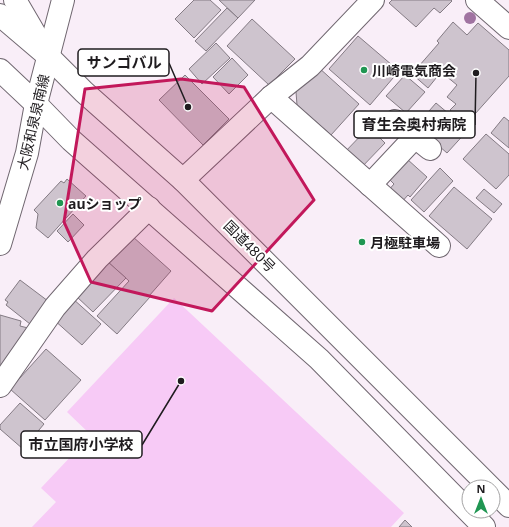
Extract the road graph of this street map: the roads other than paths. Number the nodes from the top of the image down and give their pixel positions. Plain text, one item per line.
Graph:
1 (15, 0) edge
2 (63, 0) edge
3 (373, 0) edge
4 (477, 0) edge
5 (0, 15) edge
6 (509, 28) edge
7 (48, 56) junction
8 (0, 70) edge
9 (271, 96) junction
10 (36, 104) junction
11 (395, 121) dead end
12 (183, 180) junction
13 (370, 185) junction
14 (149, 208) junction
15 (0, 244) edge
16 (439, 246) dead end
17 (0, 386) edge
18 (482, 479) edge
19 (501, 498) edge
20 (509, 506) edge
21 (484, 527) edge

1 - 7 main road
2 - 7 main road, 大阪和泉泉南線
3 - 9 main road
4 - 6 main road
5 - 7 main road, 国道480号
7 - 10 main road, 大阪和泉泉南線
7 - 12 main road, 国道480号
8 - 10 main road
9 - 12 main road
9 - 13 main road
10 - 14 main road
10 - 15 main road, 大阪和泉泉南線
11 - 13 main road
12 - 18 main road, 国道480号
13 - 16 main road
14 - 17 main road
14 - 21 main road
19 - 20 main road

